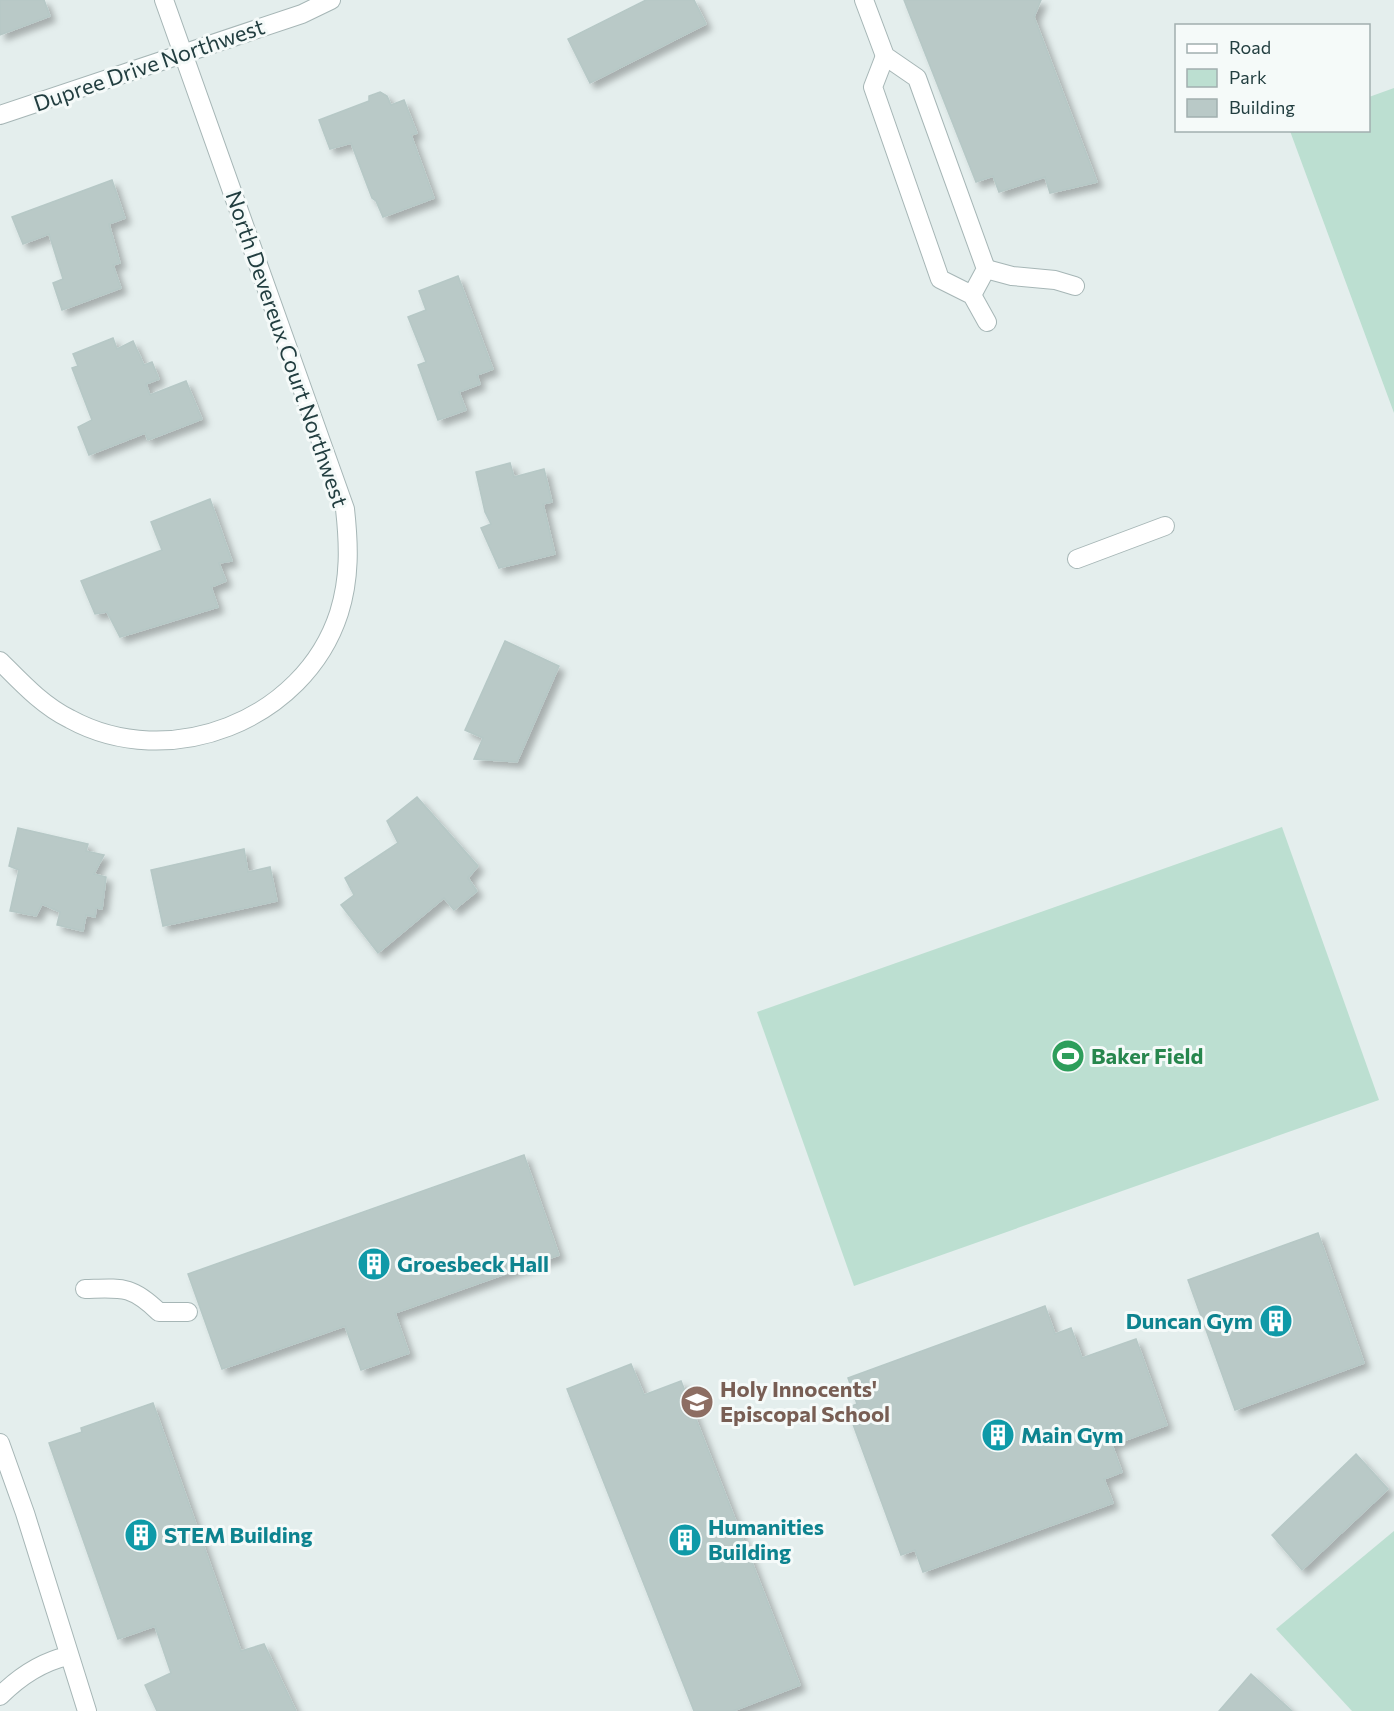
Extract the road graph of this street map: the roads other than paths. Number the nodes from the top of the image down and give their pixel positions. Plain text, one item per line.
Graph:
1 (164, 0) edge
2 (287, 0) edge
3 (331, 0) edge
4 (864, 0) edge
5 (302, 7) edge
6 (183, 55) junction
7 (885, 56) junction
8 (0, 115) edge
9 (986, 269) junction
10 (1075, 286) dead end
11 (972, 295) junction
12 (987, 322) dead end
13 (1165, 526) dead end
14 (1077, 559) dead end
15 (0, 661) edge
16 (85, 1289) dead end
17 (188, 1312) dead end
18 (0, 1443) edge
19 (68, 1656) junction
20 (0, 1696) edge
21 (87, 1711) edge

1 - 6 street, North Devereux Court Northwest
2 - 5 street
3 - 5 street, Dupree Drive Northwest
4 - 7 street
5 - 6 street, Dupree Drive Northwest
6 - 8 street, Dupree Drive Northwest
6 - 15 street, North Devereux Court Northwest
7 - 9 street
7 - 11 street
9 - 10 street
9 - 11 street
11 - 12 street
13 - 14 street
16 - 17 street
18 - 19 street
19 - 20 street
19 - 21 street

